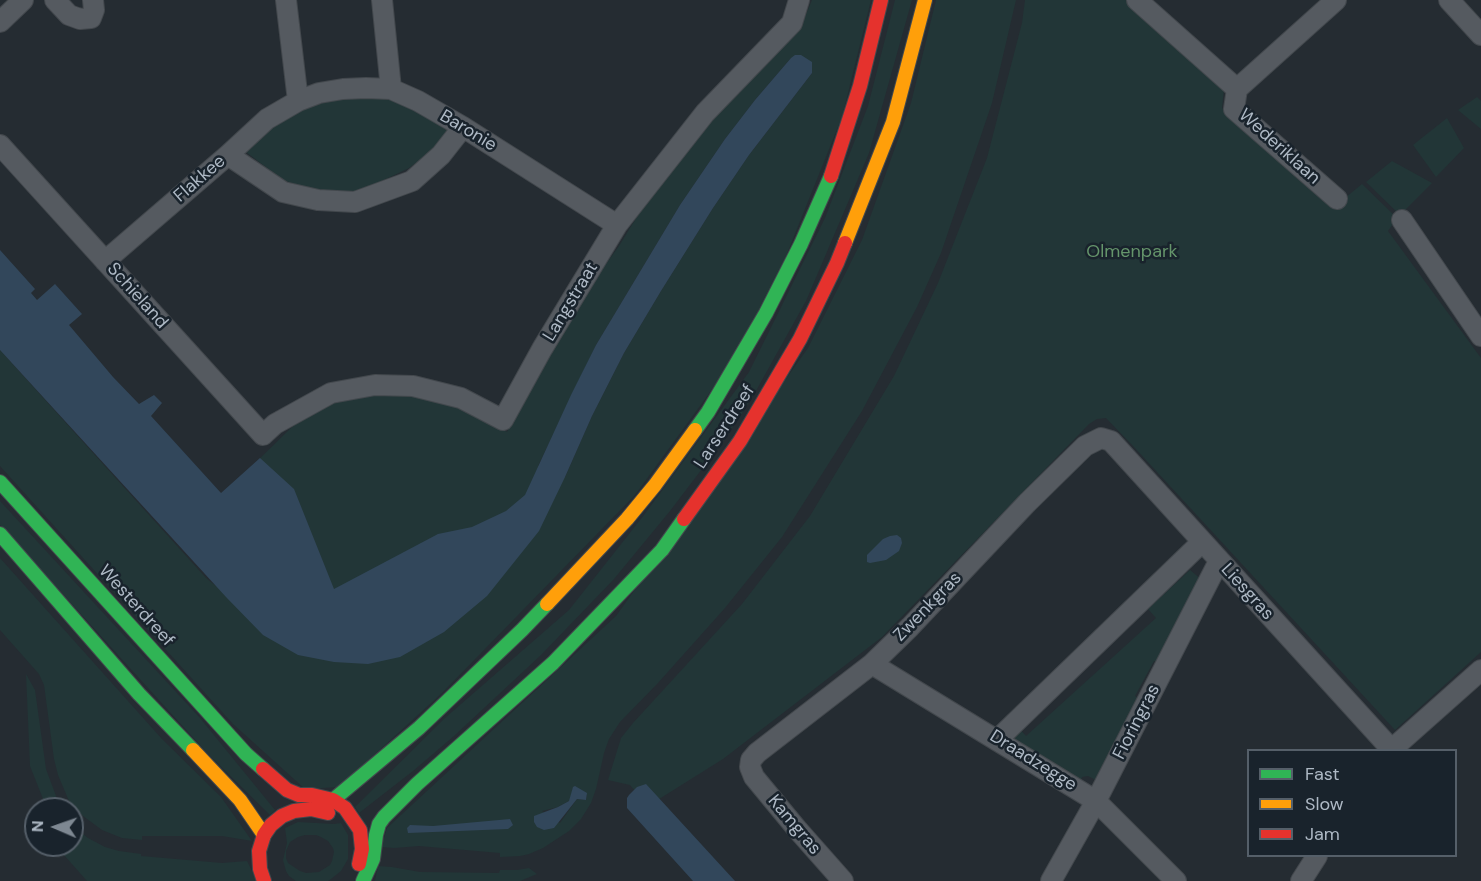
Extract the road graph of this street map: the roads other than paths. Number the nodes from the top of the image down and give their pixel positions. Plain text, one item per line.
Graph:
1 (23, 0) edge
2 (55, 0) edge
3 (93, 0) edge
4 (286, 0) edge
5 (382, 0) edge
6 (799, 0) edge
7 (881, 0) edge
8 (925, 0) edge
9 (1137, 0) edge
10 (1336, 0) edge
11 (1449, 0) edge
12 (0, 22) edge
13 (1481, 35) edge
14 (392, 89) junction
15 (1238, 89) junction
16 (298, 101) junction
17 (463, 127) junction
18 (0, 145) edge
19 (228, 155) junction
20 (1337, 199) dead end
21 (1402, 220) dead end
22 (617, 225) junction
23 (105, 261) junction
24 (1481, 336) edge
25 (275, 424) joint
26 (1101, 438) joint
27 (0, 482) edge
28 (0, 534) edge
29 (1202, 542) junction
30 (1219, 561) junction
31 (872, 664) junction
32 (1481, 670) edge
33 (419, 728) junction
34 (997, 740) junction
35 (1391, 749) edge
36 (1393, 749) edge
37 (246, 754) junction
38 (750, 767) joint
39 (417, 784) junction
40 (333, 800) junction
41 (1096, 801) junction
42 (345, 808) junction
43 (294, 811) junction
44 (360, 831) junction
45 (271, 838) junction
46 (1316, 857) edge
47 (270, 880) edge
48 (357, 881) edge
49 (363, 881) edge
50 (843, 881) edge
51 (1051, 881) edge
52 (1176, 881) edge
53 (1301, 881) edge

1 - 12 street
2 - 3 street
4 - 16 street
5 - 14 street
6 - 22 street, Langstraat
7 - 33 main road, Larserdreef
8 - 39 main road, Larserdreef
9 - 15 street, Wederiklaan
10 - 15 street, Wederiklaan
11 - 13 street
14 - 16 street, Flakkee
14 - 17 street, Baronie
15 - 20 street, Wederiklaan
16 - 19 street, Flakkee
17 - 19 street
17 - 22 street, Baronie
18 - 23 street, Schieland
19 - 23 street, Flakkee
21 - 24 street
22 - 25 street, Langstraat
23 - 25 street, Schieland
26 - 29 street, Liesgras
26 - 31 street, Zwenkgras
27 - 37 main road, Westerdreef
28 - 45 main road
29 - 30 street, Liesgras
29 - 34 street
30 - 35 street, Liesgras
30 - 41 street, Fioringras
31 - 34 street, Draadzegge
31 - 38 street, Zwenkgras
32 - 36 street
33 - 40 main road, Larserdreef
33 - 42 main road, Larserdreef
34 - 41 street, Draadzegge
37 - 40 main road, Westerdreef
37 - 43 main road, Westerdreef
38 - 50 street, Kamgras
39 - 44 main road, Larserdreef
39 - 49 main road, Larserdreef
40 - 42 main road
41 - 51 street, Fioringras
41 - 52 street, Draadzegge
42 - 43 main road
42 - 44 main road
43 - 45 main road
44 - 48 main road
45 - 47 main road
46 - 53 street

